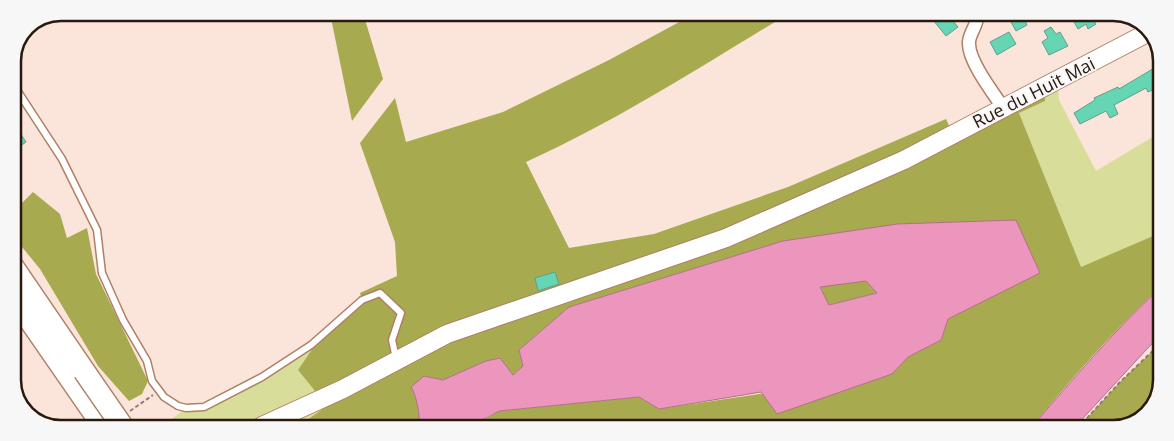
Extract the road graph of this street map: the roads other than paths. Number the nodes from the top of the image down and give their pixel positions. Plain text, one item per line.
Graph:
1 (977, 21) edge
2 (1143, 35) edge
3 (21, 96) edge
4 (1004, 109) junction
5 (21, 280) edge
6 (21, 306) edge
7 (397, 362) junction
8 (78, 376) junction
9 (100, 420) edge
10 (124, 420) edge
11 (275, 420) edge

1 - 4 street
2 - 4 street, Rue du Huit Mai
3 - 7 lane
4 - 7 street, Rue du Huit Mai
5 - 8 highway
6 - 8 highway
7 - 11 street, Rue du Huit Mai
8 - 9 highway
8 - 10 highway, bridge

